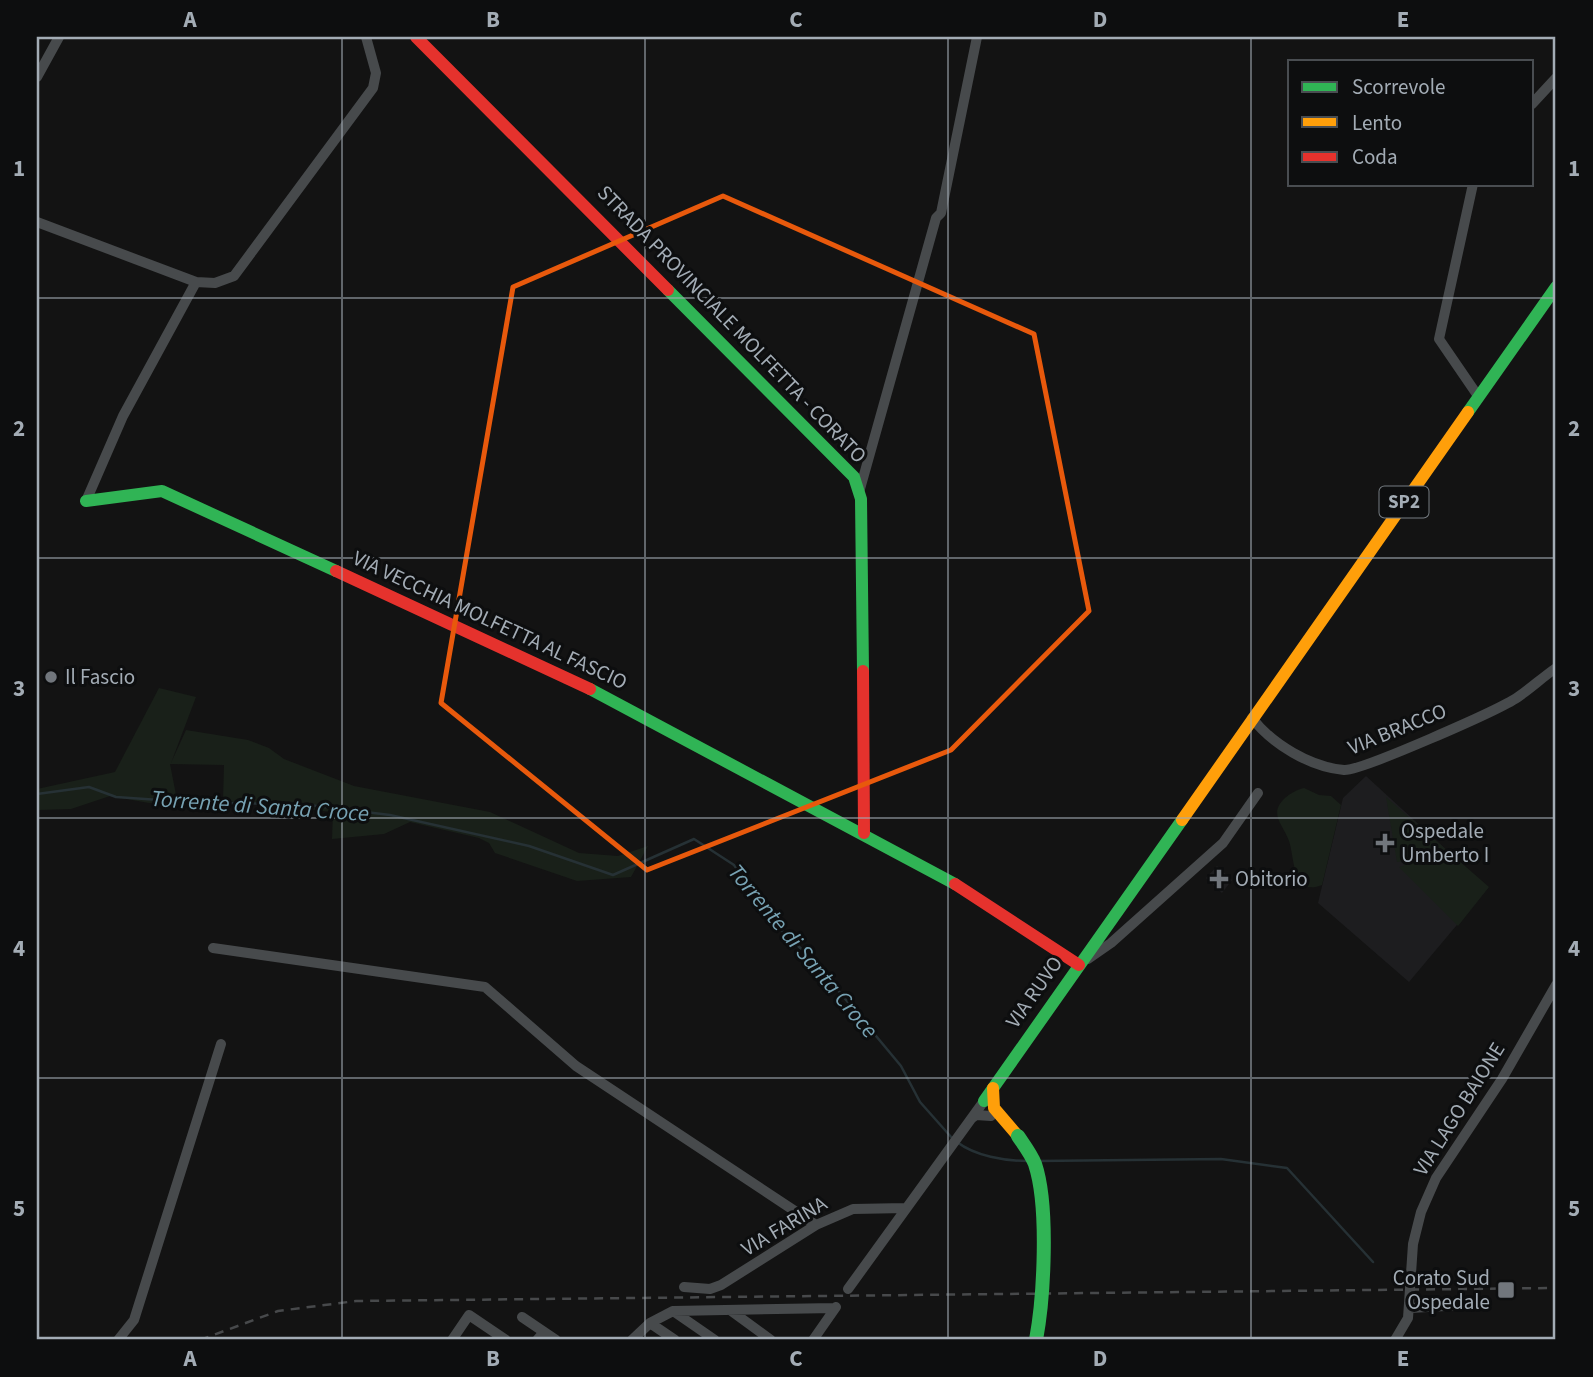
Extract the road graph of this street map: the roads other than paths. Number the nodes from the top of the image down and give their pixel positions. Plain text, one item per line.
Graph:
1 (59, 37) edge
2 (366, 37) edge
3 (416, 37) edge
4 (977, 37) edge
5 (37, 77) edge
6 (1556, 78) edge
7 (1534, 102) edge
8 (1473, 186) edge
9 (37, 222) edge
10 (196, 282) junction
11 (1556, 287) edge
12 (1478, 396) junction
13 (860, 489) junction
14 (86, 501) joint
15 (1556, 668) edge
16 (1252, 718) junction
17 (1258, 793) dead end
18 (864, 833) junction
19 (213, 948) dead end
20 (1079, 965) junction
21 (1556, 985) edge
22 (221, 1044) dead end
23 (990, 1108) junction
24 (906, 1208) junction
25 (816, 1225) junction
26 (684, 1287) dead end
27 (848, 1289) dead end
28 (1481, 1304) dead end
29 (1410, 1308) junction
30 (730, 1310) junction
31 (673, 1311) junction
32 (522, 1317) dead end
33 (650, 1323) junction
34 (540, 1336) edge
35 (493, 1337) edge
36 (815, 1339) edge
37 (118, 1340) edge
38 (453, 1340) edge
39 (506, 1340) edge
40 (556, 1340) edge
41 (632, 1340) edge
42 (675, 1340) edge
43 (715, 1340) edge
44 (771, 1340) edge
45 (1036, 1340) edge
46 (1395, 1340) edge

1 - 5 street
2 - 10 street
3 - 13 street, STRADA PROVINCIALE MOLFETTA - CORATO
4 - 13 street
6 - 7 street
8 - 12 street
9 - 10 street
10 - 14 street
11 - 12 street, SP2
12 - 16 street, SP2
13 - 18 street, STRADA PROVINCIALE MOLFETTA - CORATO
14 - 18 street, VIA VECCHIA MOLFETTA AL FASCIO
15 - 16 street, VIA BRACCO
16 - 20 street, VIA RUVO / SP2
17 - 20 street
18 - 20 street, VIA VECCHIA MOLFETTA AL FASCIO
19 - 25 street
20 - 23 street, VIA RUVO / SP2
21 - 29 street, VIA LAGO BAIONE
22 - 37 street
23 - 24 street, VIA RUVO
23 - 45 street, bridge
24 - 25 street, VIA FARINA
24 - 27 street, VIA RUVO
25 - 26 street, VIA FARINA
28 - 29 street
29 - 46 street, VIA LAGO BAIONE
30 - 31 street
30 - 36 street
30 - 44 street
31 - 33 street
31 - 43 street
32 - 34 street
33 - 41 street
33 - 42 street
34 - 40 street
35 - 38 street
35 - 39 street

